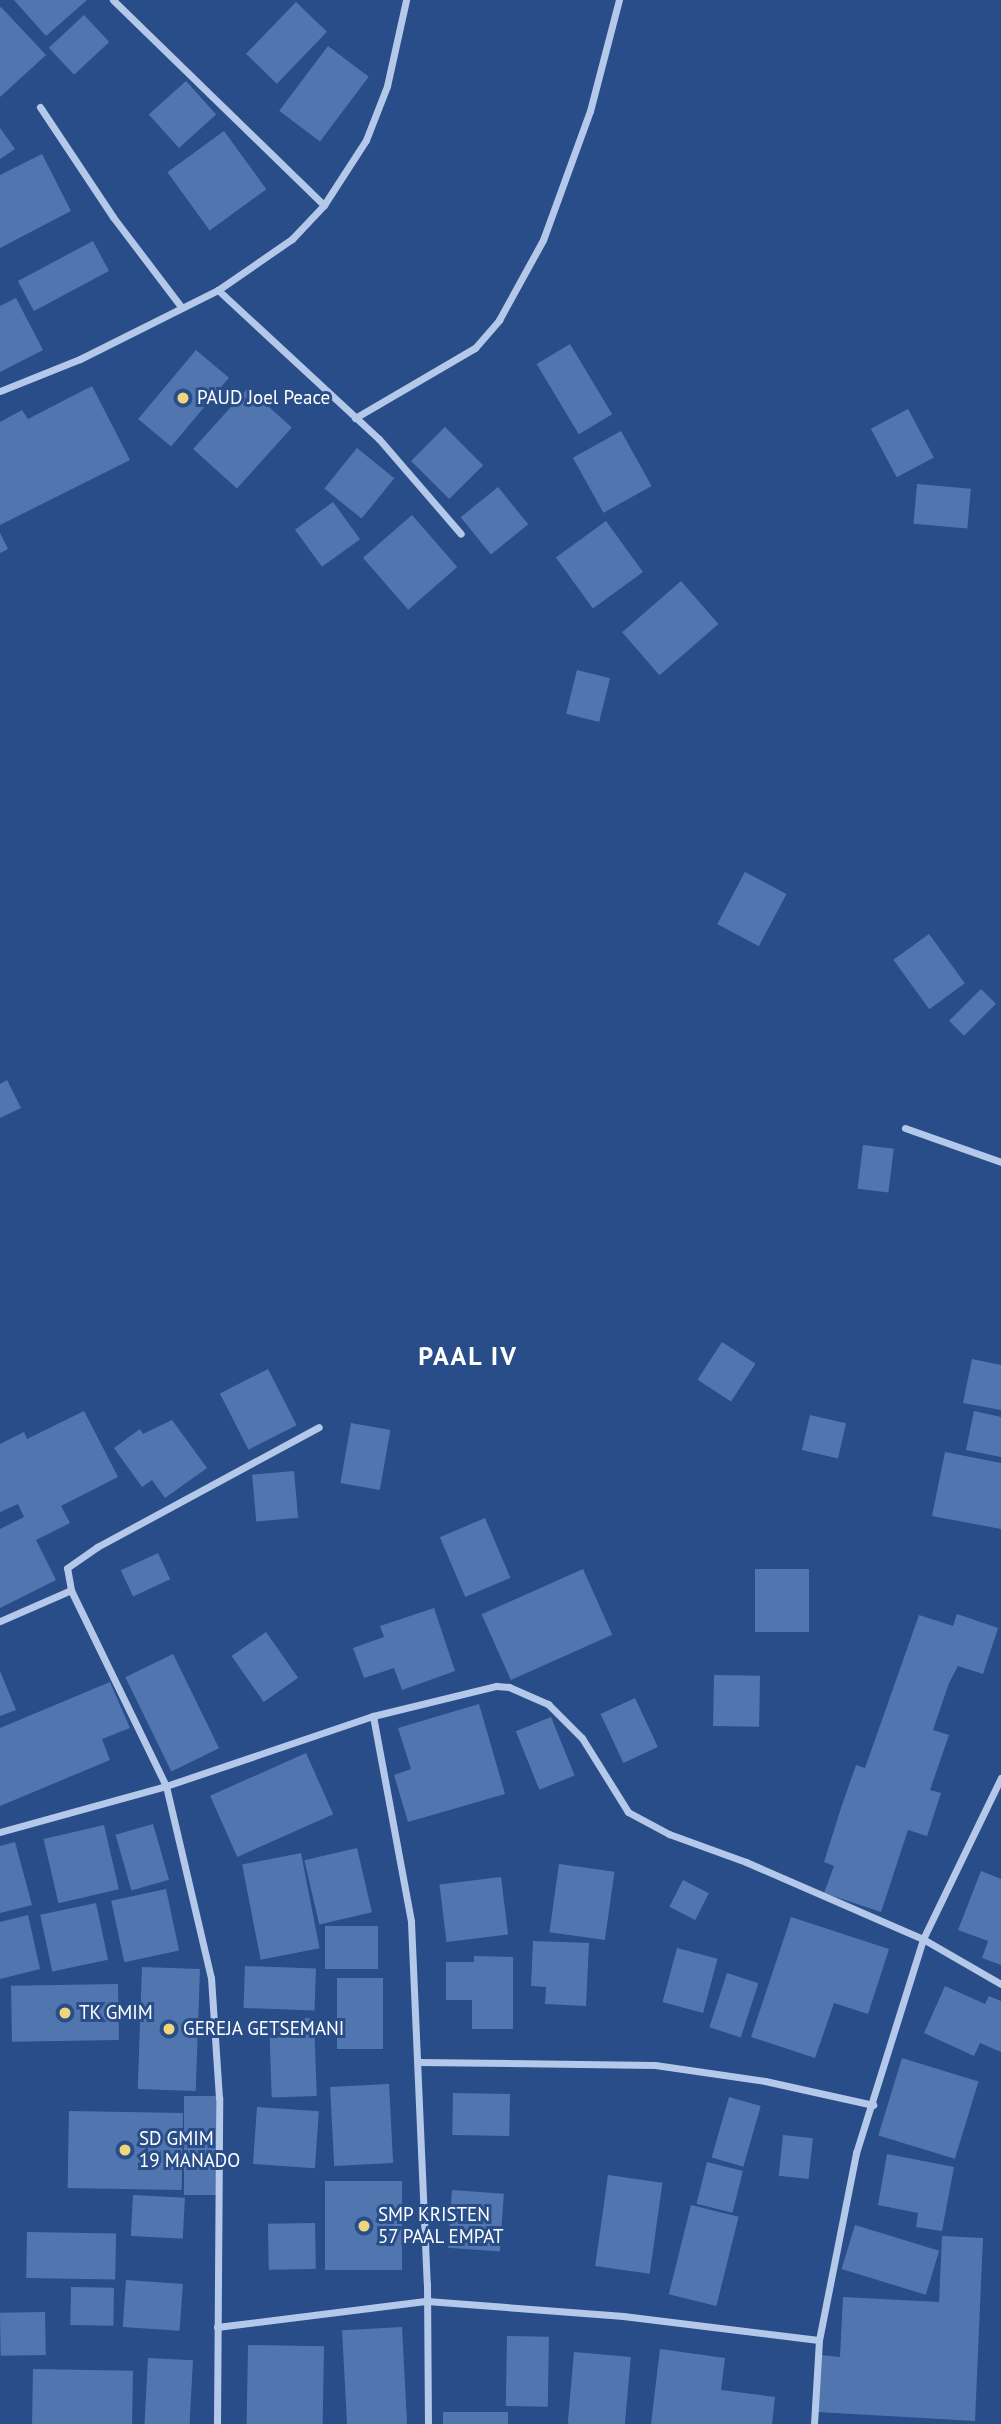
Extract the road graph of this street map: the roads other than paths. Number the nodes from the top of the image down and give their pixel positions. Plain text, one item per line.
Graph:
1 (113, 0) edge
2 (406, 0) edge
3 (619, 0) edge
4 (40, 107) dead end
5 (324, 205) junction
6 (218, 290) junction
7 (182, 308) junction
8 (0, 391) edge
9 (355, 418) junction
10 (461, 534) dead end
11 (905, 1128) dead end
12 (1001, 1162) edge
13 (319, 1427) dead end
14 (71, 1590) junction
15 (0, 1621) edge
16 (373, 1716) junction
17 (1001, 1778) edge
18 (166, 1786) junction
19 (0, 1832) edge
20 (923, 1939) junction
21 (1001, 1984) edge
22 (418, 2062) junction
23 (873, 2105) junction
24 (427, 2301) junction
25 (217, 2327) junction
26 (819, 2340) junction
27 (217, 2424) edge
28 (428, 2424) edge
29 (814, 2424) edge

1 - 5 street
2 - 5 street
3 - 9 street
4 - 7 street
5 - 6 street
6 - 7 street
6 - 9 street
7 - 8 street
9 - 10 street
11 - 12 street
13 - 14 street
14 - 15 street
14 - 18 street
16 - 18 street
16 - 20 street
16 - 22 street
17 - 20 street
18 - 19 street
18 - 25 street
20 - 21 street
20 - 23 street
22 - 23 street
22 - 24 street
23 - 26 street
24 - 25 street
24 - 26 street
24 - 28 street
25 - 27 street
26 - 29 street

